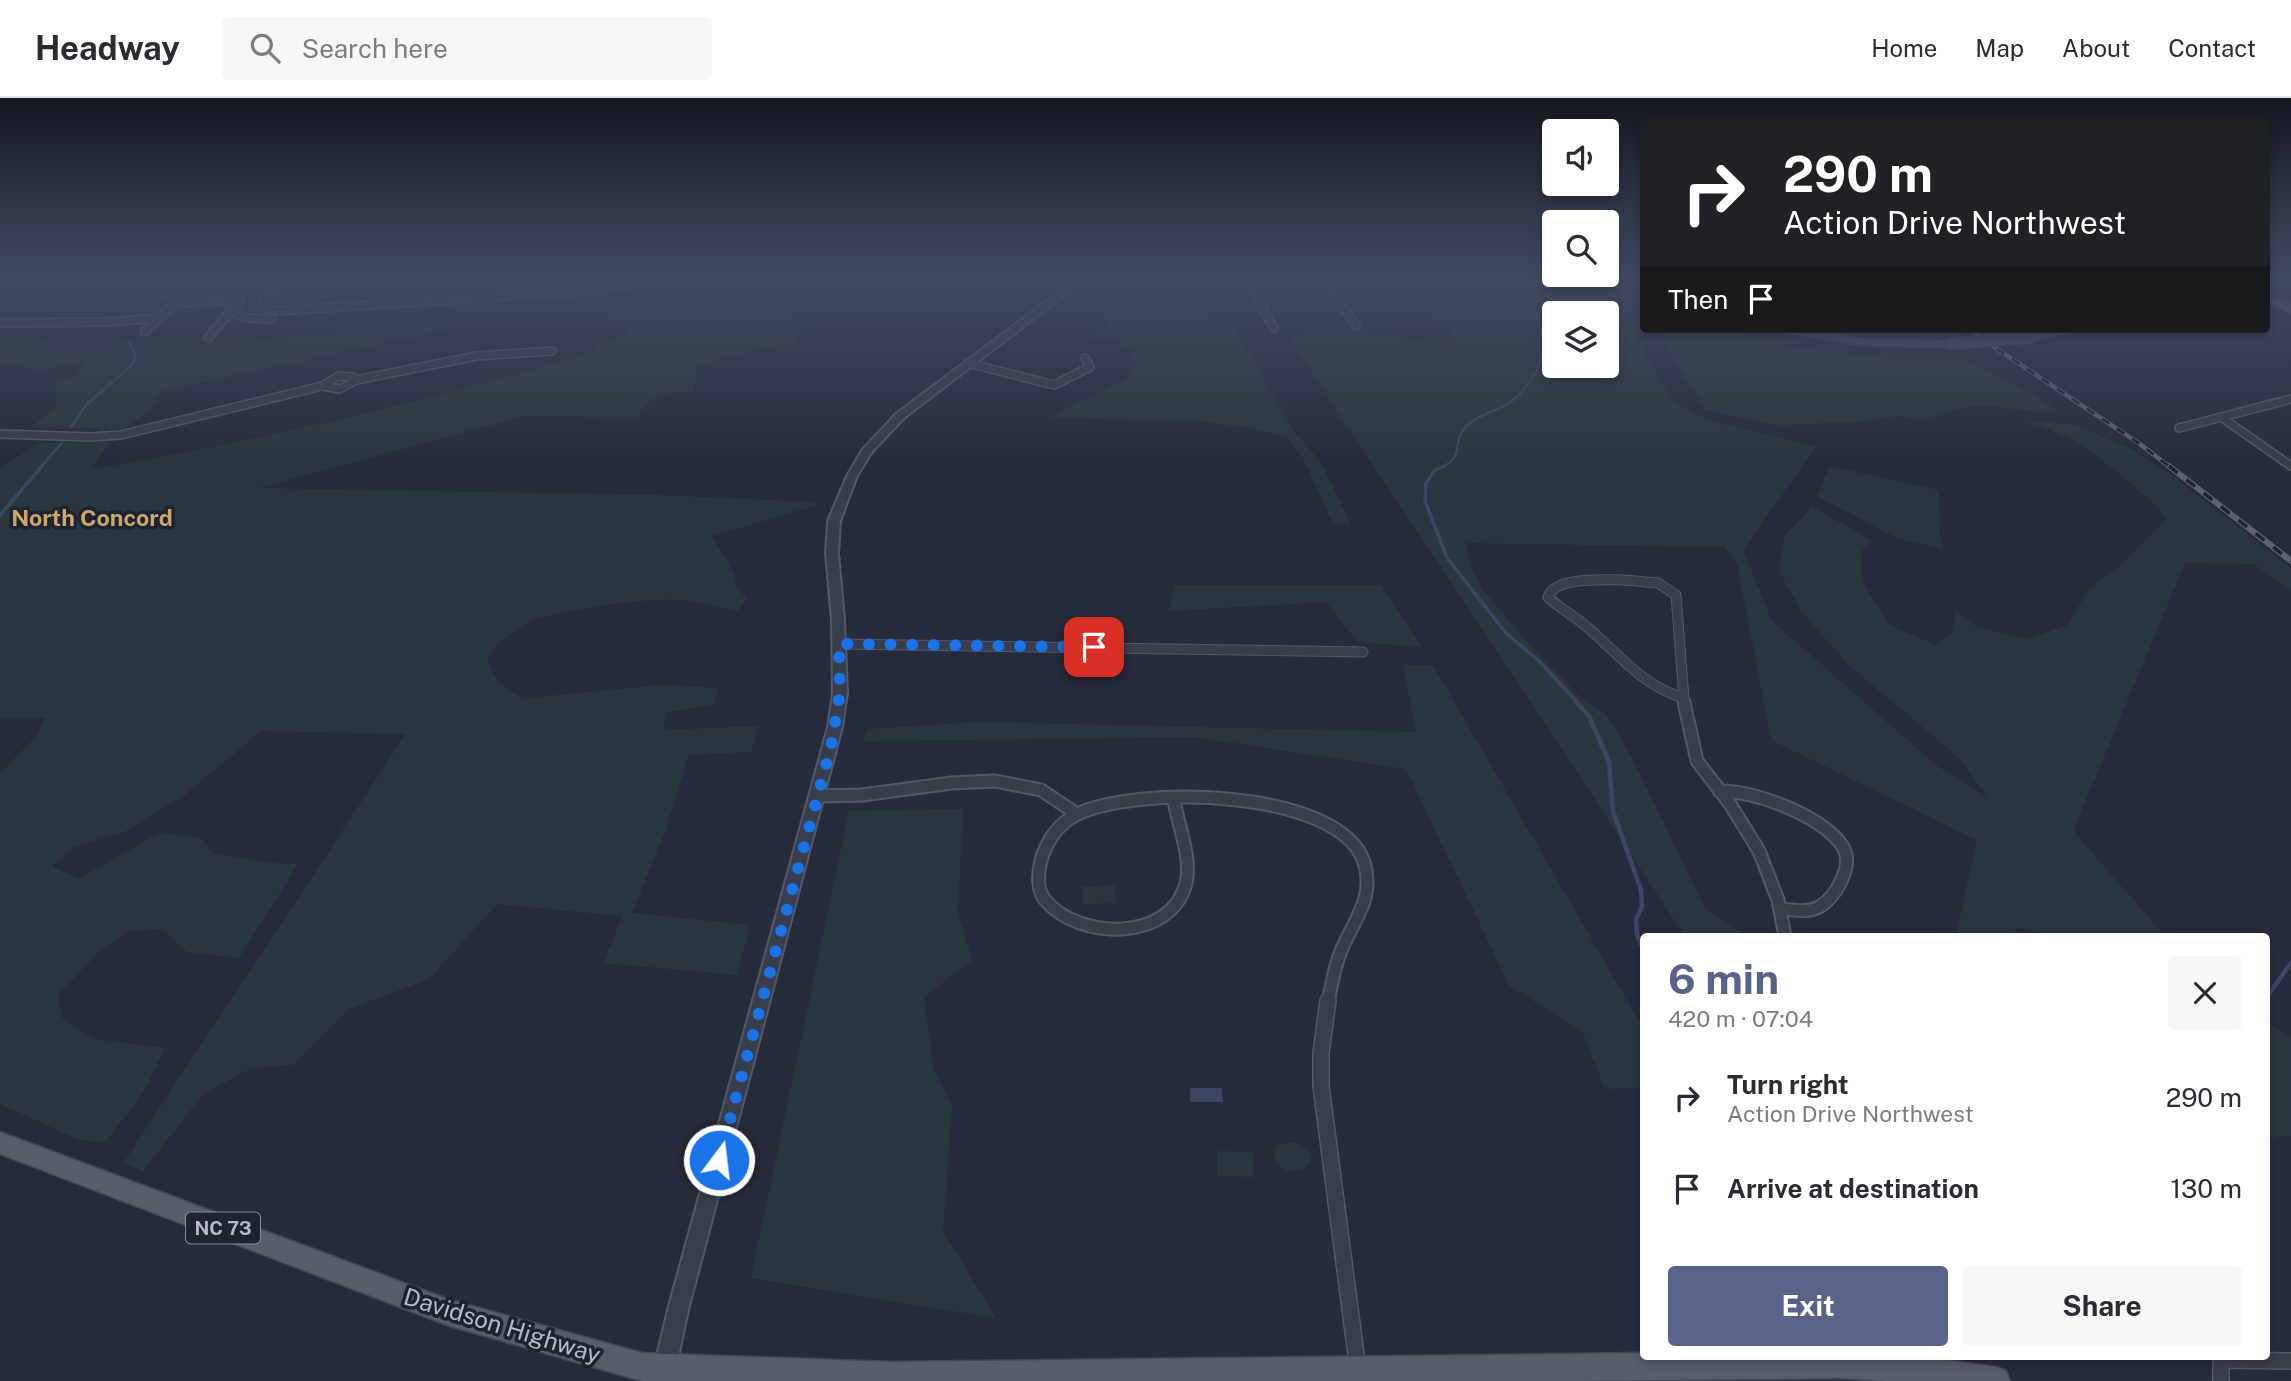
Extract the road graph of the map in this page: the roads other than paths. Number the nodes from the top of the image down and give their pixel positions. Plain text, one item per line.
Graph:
1 (998, 341) edge
2 (1855, 341) edge
3 (1986, 341) edge
4 (552, 351) dead end
5 (1085, 358) dead end
6 (968, 363) junction
7 (356, 380) junction
8 (322, 386) junction
9 (2291, 399) edge
10 (2221, 417) junction
11 (2179, 428) dead end
12 (0, 434) edge
13 (2291, 466) edge
14 (839, 644) junction
15 (1363, 652) dead end
16 (1684, 698) junction
17 (1719, 790) junction
18 (819, 796) junction
19 (1174, 800) junction
20 (1077, 814) junction
21 (1782, 909) junction
22 (1785, 933) edge
23 (0, 1143) edge
24 (2291, 1361) edge
25 (1756, 1368) edge
26 (1358, 1370) junction
27 (663, 1375) edge
28 (1996, 1381) edge
29 (2221, 1381) edge

1 - 6 street
2 - 3 main road, bridge
4 - 7 street
5 - 6 street
6 - 14 street
7 - 8 street
7 - 8 street
8 - 12 street
9 - 10 street
10 - 11 street
10 - 13 street
14 - 15 street
14 - 18 street
16 - 16 street
16 - 17 street
17 - 21 street
17 - 21 street
18 - 20 street
18 - 27 street
19 - 20 street
19 - 20 street
19 - 26 street
21 - 22 street
23 - 27 main road, Davidson Highway / NC 73
24 - 29 street
25 - 26 main road, Davidson Highway / NC 73
25 - 28 main road, Davidson Highway / NC 73
26 - 27 main road, Davidson Highway / NC 73

